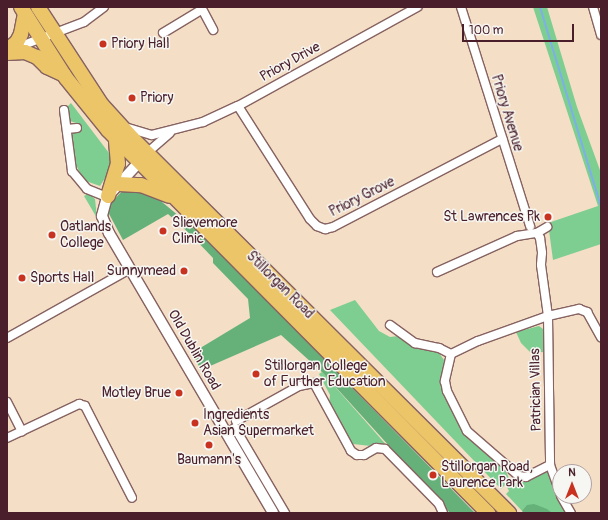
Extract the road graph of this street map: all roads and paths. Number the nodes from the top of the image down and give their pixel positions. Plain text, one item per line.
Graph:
1 (38, 7) edge
2 (104, 7) edge
3 (417, 7) edge
4 (461, 7) edge
5 (593, 7) edge
6 (201, 8) edge
7 (23, 11) edge
8 (213, 30) dead end
9 (54, 33) junction
10 (163, 33) dead end
11 (601, 35) edge
12 (40, 38) junction
13 (7, 51) edge
14 (64, 75) junction
15 (238, 106) junction
16 (64, 110) dead end
17 (77, 128) dead end
18 (67, 129) junction
19 (172, 131) junction
20 (118, 132) junction
21 (502, 139) junction
22 (148, 152) junction
23 (140, 163) junction
24 (119, 184) junction
25 (108, 197) junction
26 (173, 197) junction
27 (530, 226) dead end
28 (547, 227) dead end
29 (537, 233) junction
30 (130, 269) junction
31 (437, 272) dead end
32 (548, 316) junction
33 (390, 325) dead end
34 (7, 338) edge
35 (601, 338) edge
36 (451, 354) junction
37 (7, 402) edge
38 (236, 421) dead end
39 (22, 431) junction
40 (226, 433) junction
41 (7, 438) edge
42 (550, 465) junction
43 (552, 471) edge
44 (132, 498) dead end
45 (566, 504) edge
46 (273, 513) edge
47 (285, 513) edge
48 (443, 513) edge
49 (488, 513) edge
50 (509, 513) edge
51 (571, 513) edge

1 - 9 highway, Stillorgan Road
2 - 9 street
3 - 15 street, Priory Drive
4 - 21 street, Priory Avenue
5 - 11 street
6 - 8 street
6 - 10 street
7 - 12 highway, Stillorgan Road
7 - 13 highway
9 - 12 street
9 - 20 highway, Stillorgan Road
12 - 13 street
12 - 14 highway, Stillorgan Road
13 - 14 highway
14 - 20 highway, Stillorgan Road
15 - 19 street, Priory Drive
15 - 21 street, Priory Grove
16 - 18 street
17 - 18 street
18 - 25 street
19 - 20 street, Priory Drive
19 - 22 street, Priory Drive
20 - 22 highway, Stillorgan Road
20 - 23 highway, Stillorgan Road
20 - 25 highway
21 - 27 street, Priory Avenue
22 - 23 street, Old Dublin Road
22 - 50 highway, Stillorgan Road
23 - 24 street, Old Dublin Road
23 - 26 highway, Stillorgan Road
24 - 25 street, Old Dublin Road
24 - 26 highway
25 - 30 street, Old Dublin Road
26 - 49 highway, Stillorgan Road
28 - 29 street
29 - 31 street
29 - 32 street, Patrician Villas
30 - 34 street
30 - 40 street, Old Dublin Road
32 - 35 street
32 - 36 street
32 - 42 street, Patrician Villas
33 - 36 street
36 - 42 street
37 - 39 street
38 - 48 street
39 - 41 street
39 - 44 street
40 - 46 street, Old Dublin Road
40 - 47 street
42 - 43 street, Patrician Villas
45 - 51 street

